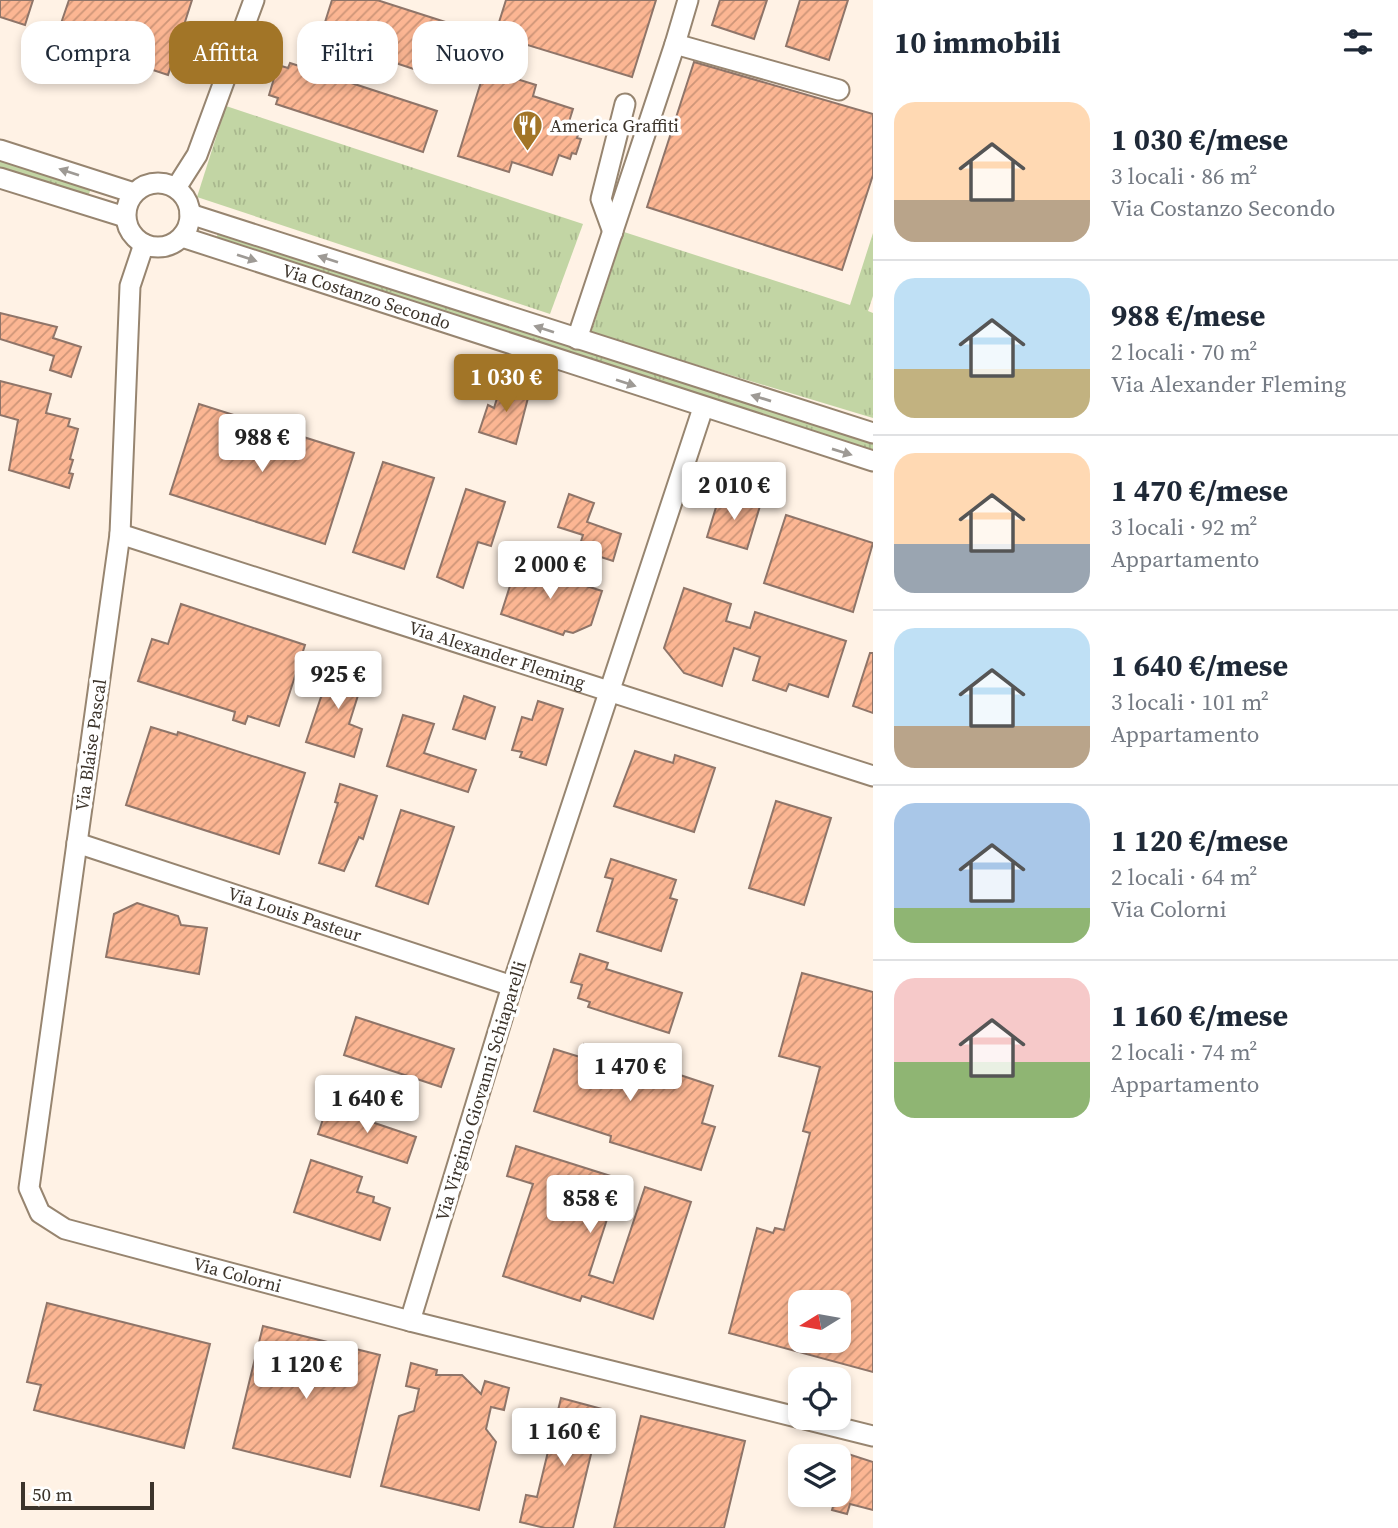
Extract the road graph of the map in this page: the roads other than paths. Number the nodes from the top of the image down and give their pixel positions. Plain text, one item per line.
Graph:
1 (254, 0) edge
2 (688, 0) edge
3 (675, 44) junction
4 (839, 90) dead end
5 (625, 104) dead end
6 (0, 150) edge
7 (0, 178) edge
8 (176, 188) junction
9 (134, 193) junction
10 (190, 214) junction
11 (125, 217) junction
12 (613, 232) junction
13 (182, 237) junction
14 (144, 244) junction
15 (577, 340) junction
16 (703, 408) junction
17 (873, 433) edge
18 (873, 461) edge
19 (120, 534) junction
20 (609, 692) junction
21 (873, 776) edge
22 (77, 843) junction
23 (512, 986) junction
24 (65, 1229) joint
25 (410, 1321) junction
26 (873, 1436) edge

1 - 8 street
2 - 3 street
3 - 4 street
3 - 12 street
5 - 12 street
9 -> 6 street
7 - 11 street
8 - 9 street
8 - 10 street
9 - 11 street
10 - 13 street
15 -> 10 street, Via Costanzo Secondo
11 - 14 street
12 - 15 street
13 - 14 street
13 -> 16 street, Via Costanzo Secondo
14 - 19 street, Via Blaise Pascal
17 -> 15 street, Via Costanzo Secondo
16 -> 18 street, Via Costanzo Secondo
16 - 20 street, Via Virginio Giovanni Schiaparelli
19 - 20 street, Via Alexander Fleming
19 - 22 street, Via Blaise Pascal
20 - 21 street, Via Alexander Fleming
20 - 23 street, Via Virginio Giovanni Schiaparelli
22 - 23 street, Via Louis Pasteur
22 - 24 street, Via Blaise Pascal
23 - 25 street, Via Virginio Giovanni Schiaparelli
24 - 25 street, Via Colorni
25 - 26 street

